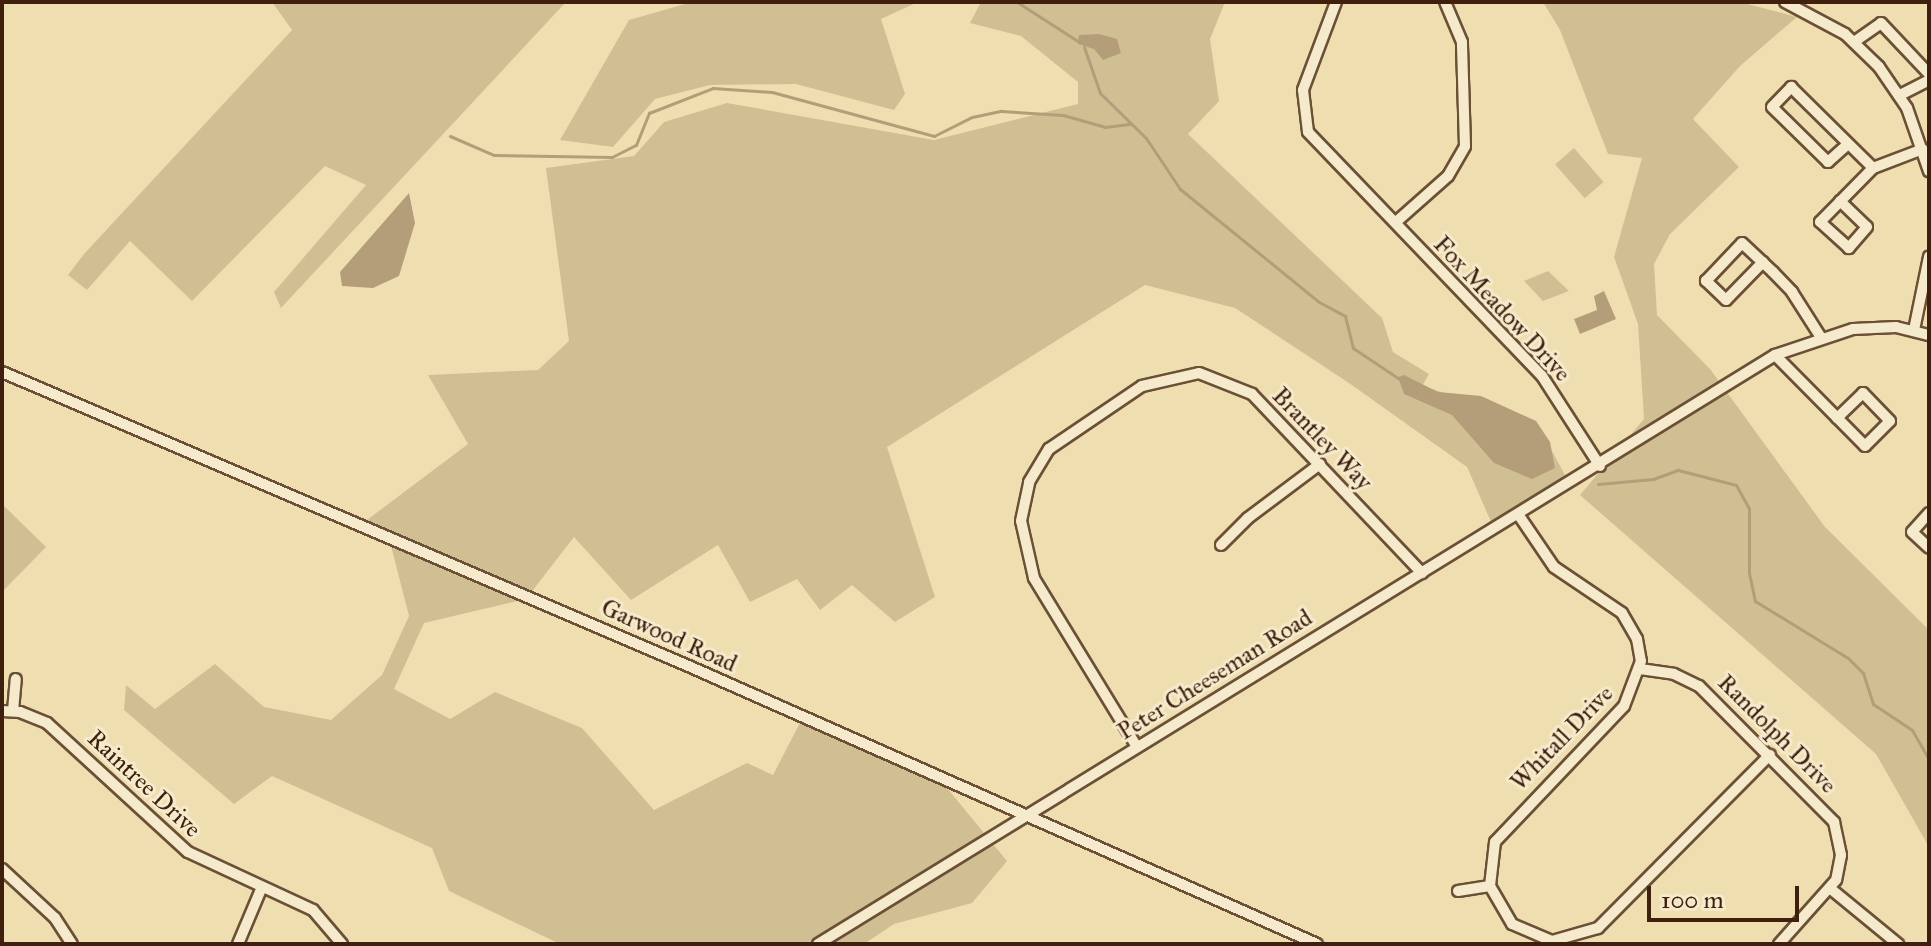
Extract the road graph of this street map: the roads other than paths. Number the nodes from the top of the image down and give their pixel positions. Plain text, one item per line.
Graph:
1 (1336, 2) edge
2 (1445, 2) edge
3 (1785, 2) edge
4 (1854, 42) junction
5 (1929, 77) edge
6 (1900, 95) junction
7 (1848, 144) junction
8 (1923, 149) junction
9 (1873, 168) junction
10 (1929, 171) edge
11 (1840, 201) junction
12 (1396, 222) junction
13 (1929, 257) edge
14 (1763, 262) junction
15 (1914, 330) junction
16 (1929, 335) edge
17 (1820, 336) junction
18 (1775, 355) junction
19 (2, 372) edge
20 (1837, 418) junction
21 (1320, 464) junction
22 (1600, 466) junction
23 (1929, 513) edge
24 (1520, 517) junction
25 (1221, 545) dead end
26 (1929, 548) edge
27 (1422, 573) junction
28 (1640, 669) junction
29 (16, 679) dead end
30 (7, 711) edge
31 (1137, 747) junction
32 (1770, 755) junction
33 (1024, 816) junction
34 (2, 869) edge
35 (1490, 886) junction
36 (262, 887) junction
37 (1831, 889) junction
38 (1458, 891) dead end
39 (72, 944) edge
40 (238, 944) edge
41 (342, 944) edge
42 (818, 944) edge
43 (1317, 944) edge
44 (1779, 944) edge
45 (1898, 944) edge

1 - 12 street, Fox Meadow Drive
2 - 12 street
3 - 4 street
4 - 5 street
4 - 6 street
5 - 6 street
6 - 8 street
7 - 7 street
7 - 9 street
8 - 9 street
8 - 10 street
9 - 11 street
11 - 11 street
12 - 22 street, Fox Meadow Drive
13 - 15 street
14 - 14 street
14 - 17 street
15 - 16 street, Peter Cheeseman Road
15 - 17 street, Peter Cheeseman Road
17 - 18 street, Peter Cheeseman Road
18 - 20 street
18 - 22 street, Peter Cheeseman Road
19 - 33 street, Garwood Road
20 - 20 street
21 - 25 street
21 - 27 street, Brantley Way
21 - 31 street, Brantley Way
22 - 24 street, Peter Cheeseman Road
23 - 26 street
24 - 27 street, Peter Cheeseman Road
24 - 28 street
27 - 31 street, Peter Cheeseman Road
28 - 32 street, Randolph Drive
28 - 35 street, Whitall Drive
29 - 30 street
30 - 36 street, Raintree Drive
31 - 33 street, Peter Cheeseman Road
32 - 35 street
32 - 37 street, Randolph Drive
33 - 42 street, Peter Cheeseman Road
33 - 43 street, Garwood Road
34 - 39 street
35 - 38 street
36 - 40 street
36 - 41 street, Raintree Drive
37 - 44 street
37 - 45 street

